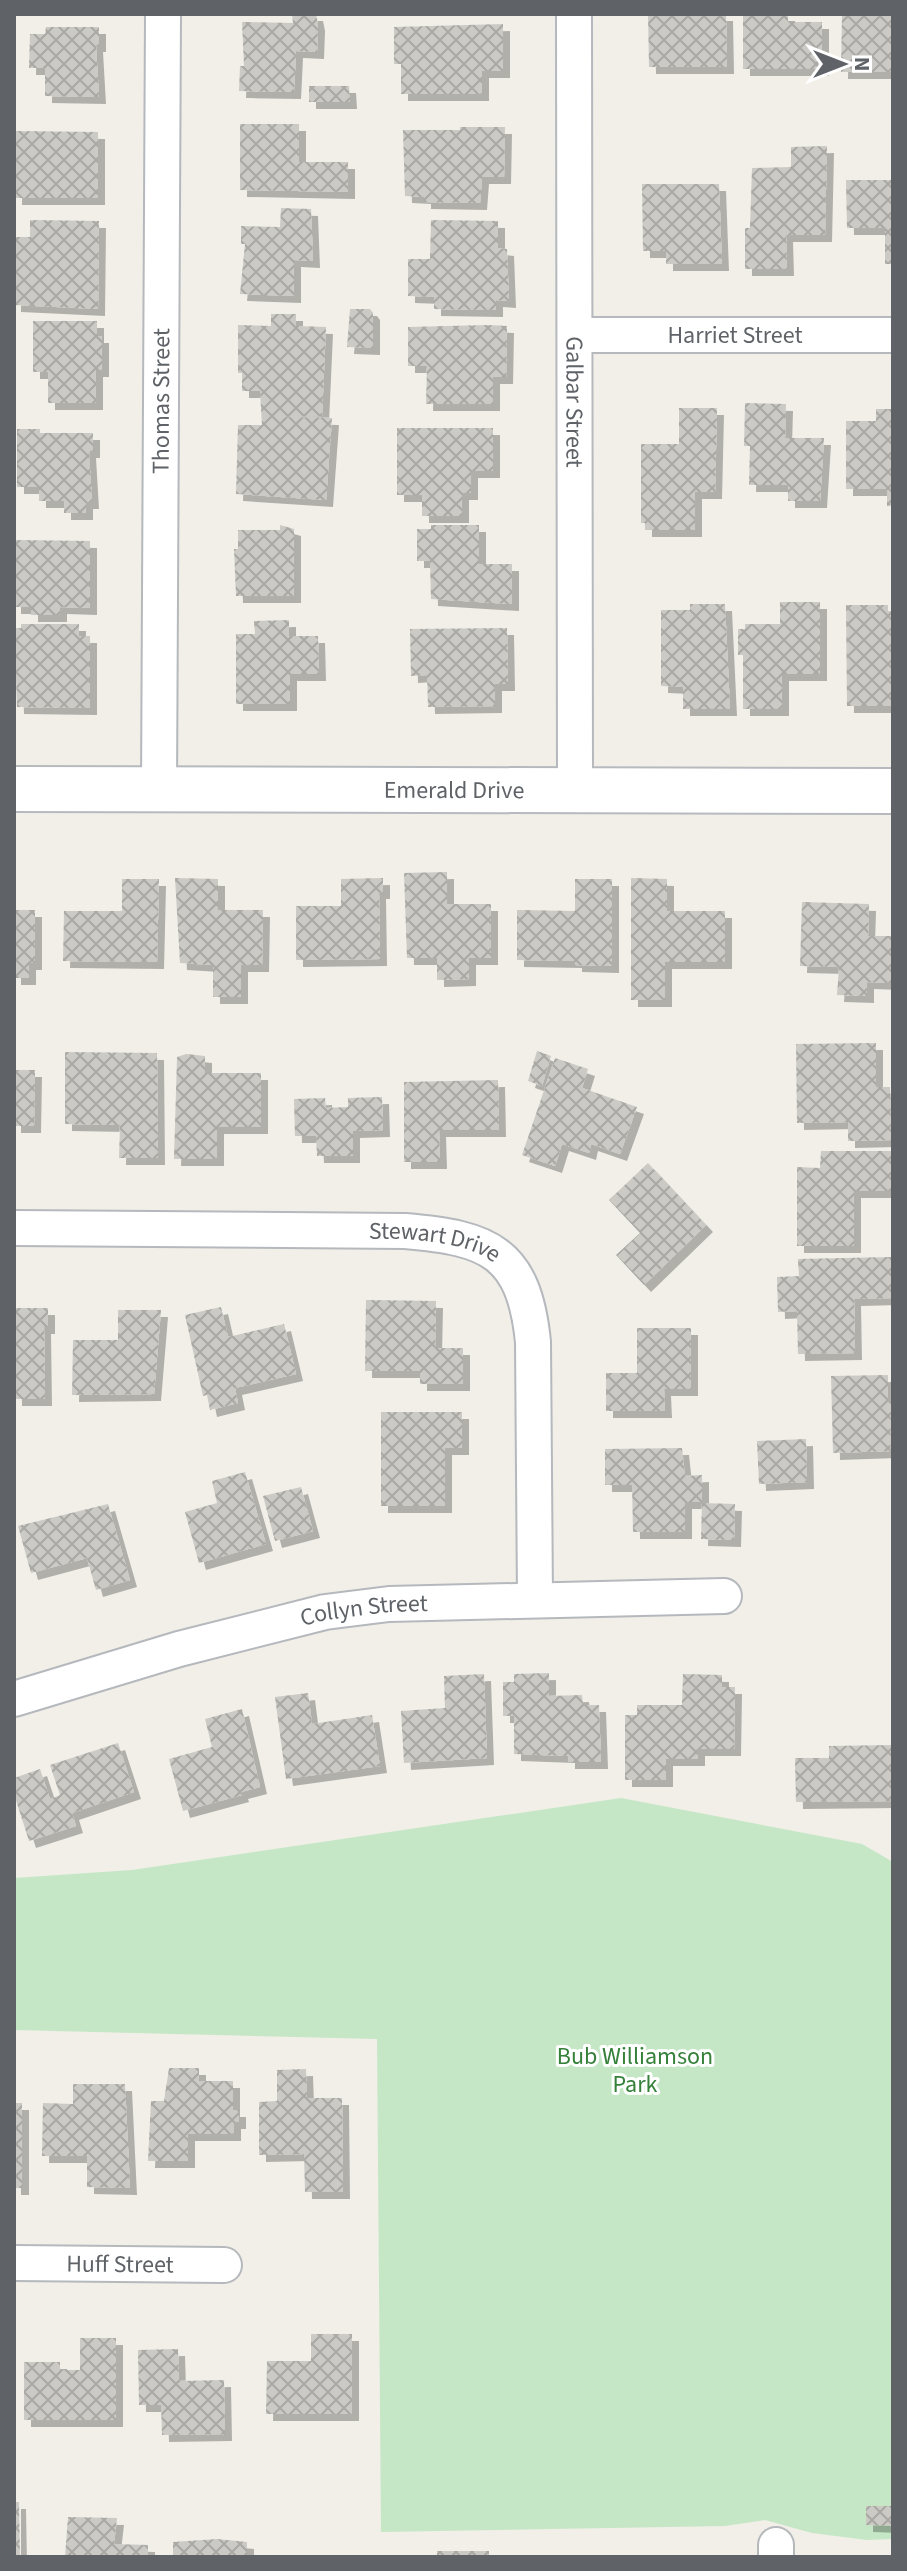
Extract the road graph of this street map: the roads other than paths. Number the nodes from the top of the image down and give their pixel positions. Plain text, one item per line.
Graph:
1 (163, 14) edge
2 (574, 14) edge
3 (577, 335) junction
4 (893, 335) edge
5 (14, 789) edge
6 (159, 789) junction
7 (575, 789) junction
8 (893, 791) edge
9 (14, 1228) edge
10 (724, 1596) dead end
11 (535, 1599) junction
12 (14, 1699) edge
13 (14, 2263) edge
14 (224, 2265) dead end

1 - 6 street, Thomas Street
2 - 3 street, Galbar Street
3 - 4 street, Harriet Street
3 - 7 street, Galbar Street
5 - 6 main road, Emerald Drive
6 - 7 main road, Emerald Drive
7 - 8 main road, Emerald Drive
9 - 11 street, Stewart Drive
10 - 11 street, Collyn Street
11 - 12 street, Collyn Street
13 - 14 street, Huff Street

